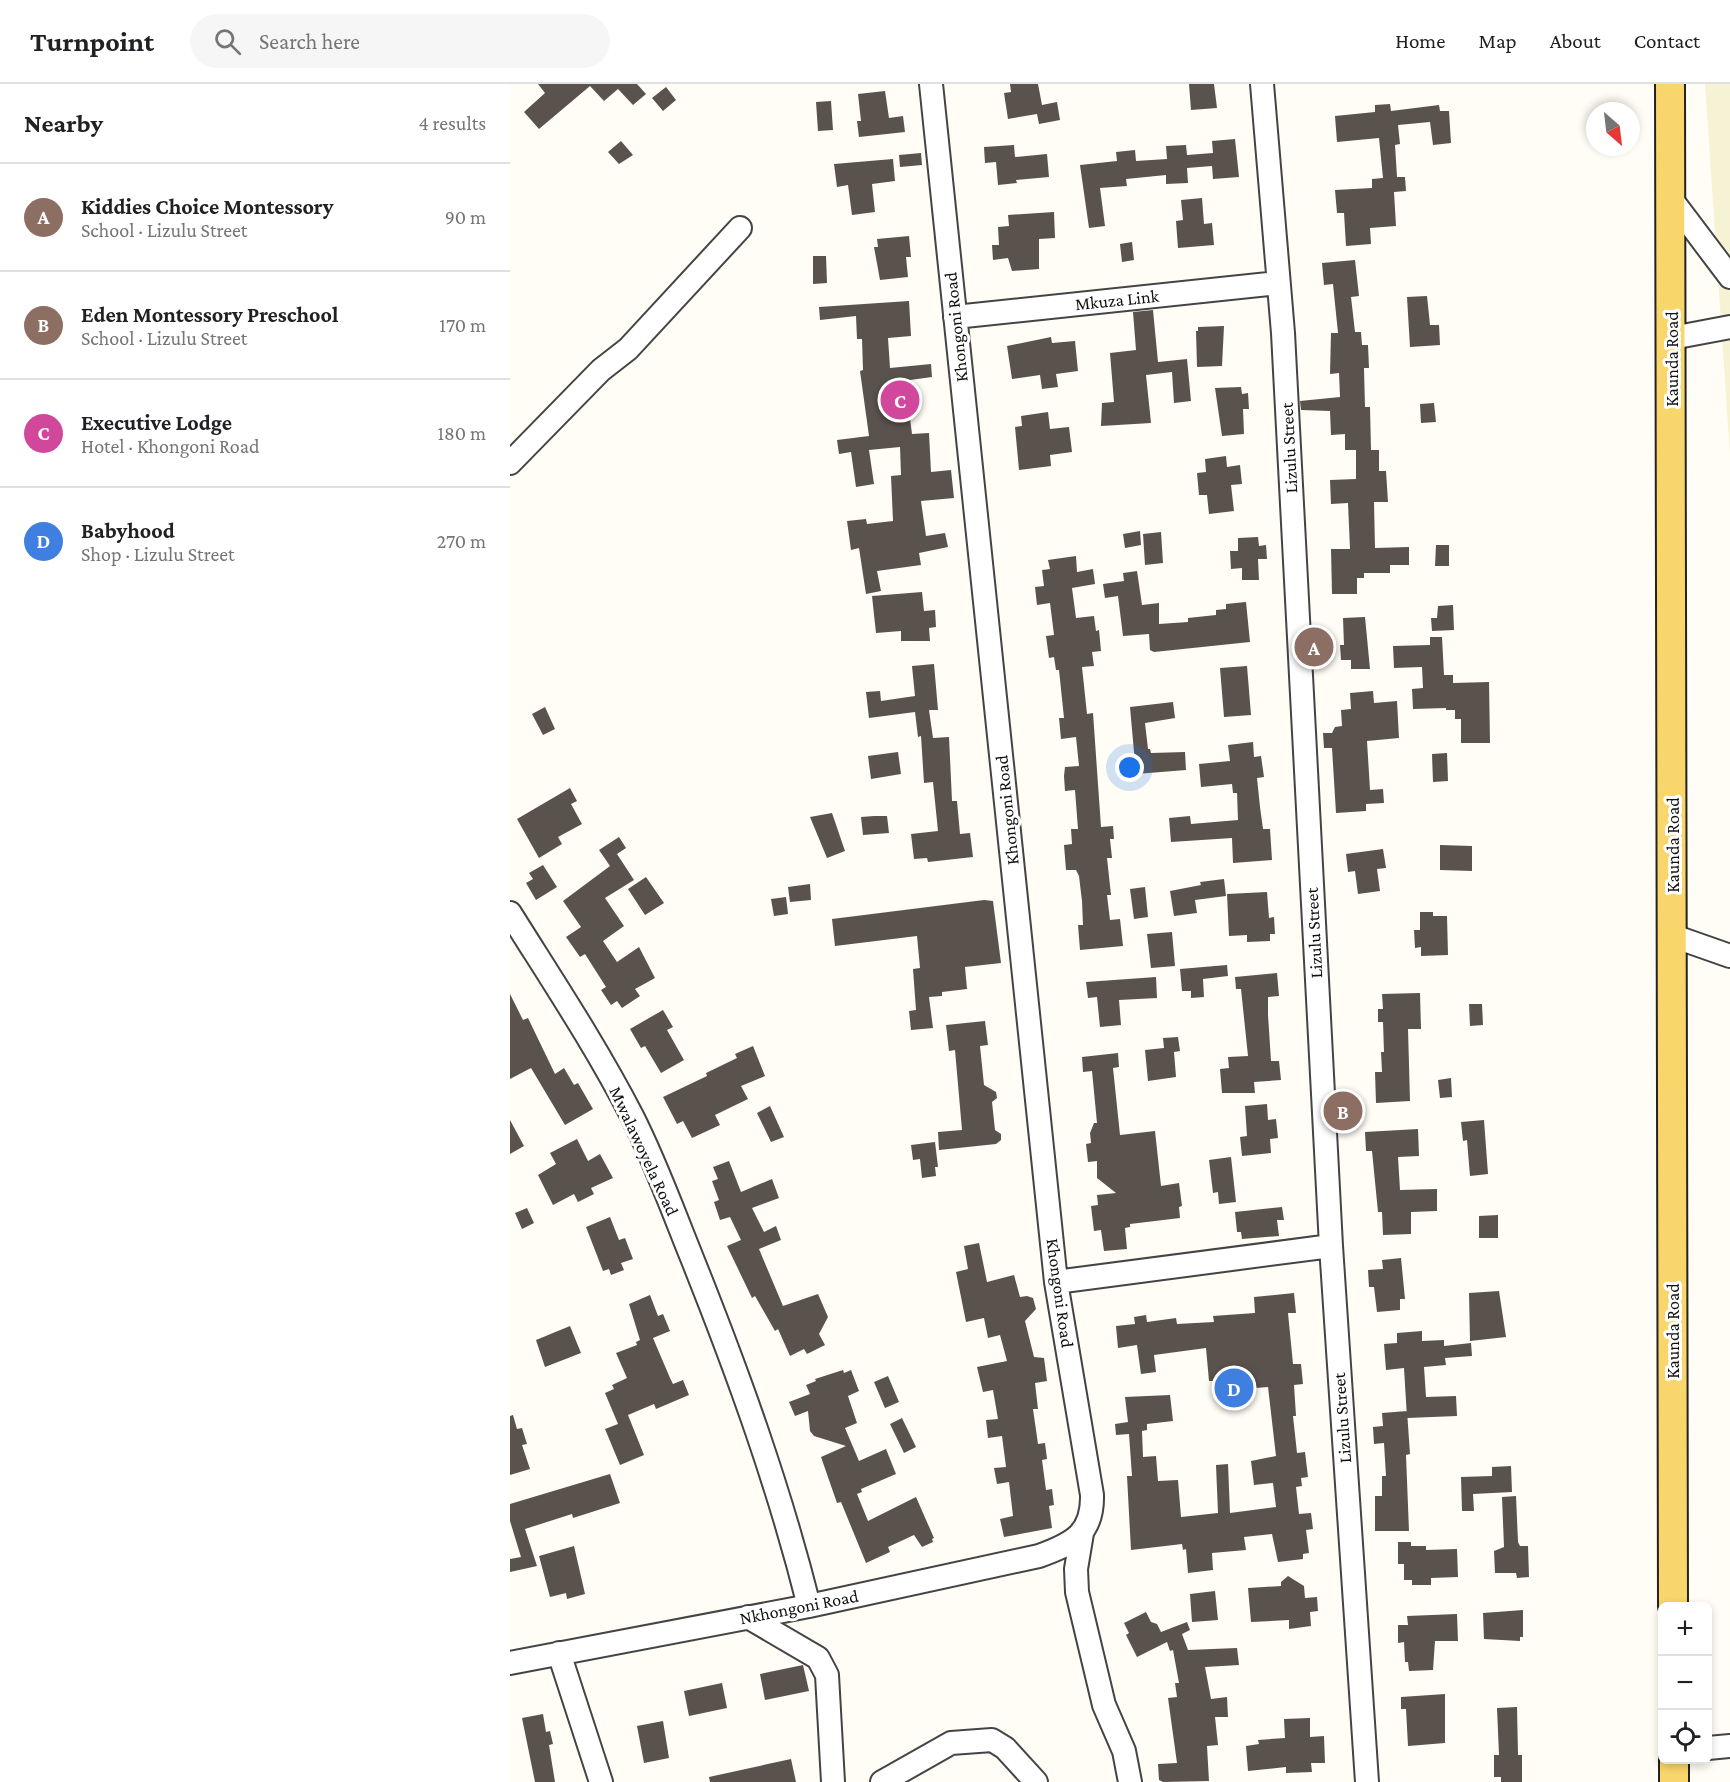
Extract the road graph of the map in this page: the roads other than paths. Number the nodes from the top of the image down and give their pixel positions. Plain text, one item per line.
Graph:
1 (932, 84) edge
2 (1262, 84) edge
3 (1670, 84) edge
4 (1672, 200) junction
5 (740, 228) dead end
6 (1730, 277) edge
7 (1278, 283) junction
8 (955, 317) junction
9 (1730, 327) edge
10 (1672, 338) junction
11 (510, 463) edge
12 (510, 913) edge
13 (1673, 936) junction
14 (1730, 956) edge
15 (1331, 1246) junction
16 (1056, 1282) junction
17 (1082, 1533) junction
18 (1673, 1602) edge
19 (809, 1606) junction
20 (748, 1617) junction
21 (559, 1653) junction
22 (510, 1663) edge
23 (1730, 1746) edge
24 (1712, 1748) edge
25 (1674, 1764) edge
26 (1131, 1781) edge
27 (601, 1782) edge
28 (833, 1782) edge
29 (882, 1782) edge
30 (1035, 1782) edge
31 (1367, 1782) edge
32 (1674, 1782) edge

1 - 8 street, Khongoni Road
2 - 7 street, Lizulu Street
3 - 4 main road, Kaunda Road
4 - 6 street
4 - 10 main road, Kaunda Road
5 - 11 street
7 - 8 street, Mkuza Link
7 - 15 street, Lizulu Street
8 - 16 street, Khongoni Road
9 - 10 street
10 - 13 main road, Kaunda Road
12 - 19 street, Mwalawoyela Road
13 - 14 street
13 - 18 main road, Kaunda Road
15 - 16 street
15 - 31 street, Lizulu Street
16 - 17 street, Khongoni Road
17 - 19 street, Nkhongoni Road
17 - 26 street, Khongoni Road
19 - 20 street, Nkhongoni Road
20 - 21 street, Nkhongoni Road
20 - 28 street
21 - 22 street, Nkhongoni Road
21 - 27 street
23 - 24 street
25 - 32 main road
29 - 30 street

